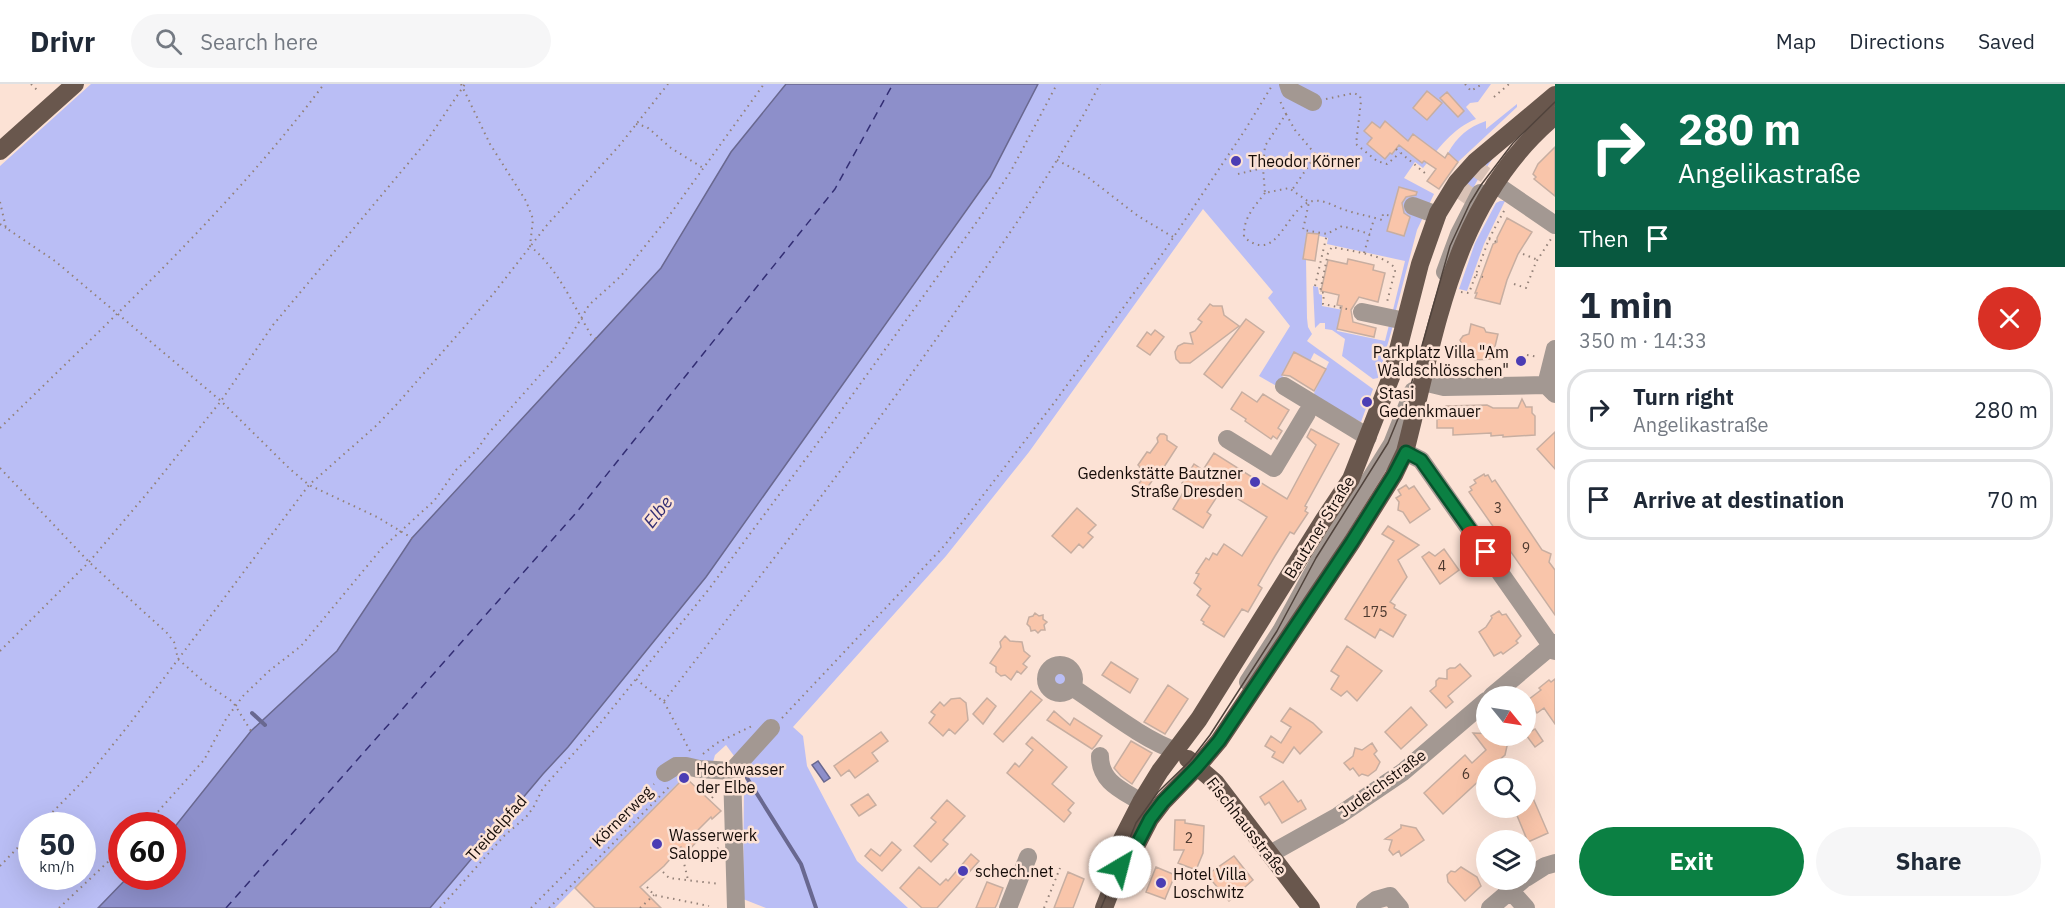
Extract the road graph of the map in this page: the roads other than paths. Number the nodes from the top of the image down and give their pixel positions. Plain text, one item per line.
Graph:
1 (75, 84) edge
2 (1288, 84) edge
3 (1555, 95) edge
4 (1313, 102) road end
5 (1555, 106) edge
6 (1555, 116) edge
7 (0, 151) edge
8 (1495, 183) junction
9 (1458, 199) tunnel mouth
10 (1555, 225) edge
11 (1362, 312) road end
12 (1405, 321) junction
13 (1555, 349) edge
14 (1284, 386) dead end
15 (1551, 390) edge
16 (1421, 391) junction
17 (1227, 439) dead end
18 (1366, 442) junction
19 (1400, 446) junction
20 (1351, 479) junction
21 (1323, 521) junction
22 (1318, 563) junction
23 (1296, 604) junction
24 (1289, 635) junction
25 (1554, 646) edge
26 (1504, 686) edge
27 (1072, 687) dead end
28 (1476, 709) edge
29 (764, 726) road end
30 (1177, 751) junction
31 (1100, 756) dead end
32 (1195, 765) junction
33 (732, 771) junction
34 (669, 778) road end
35 (1142, 801) junction
36 (1270, 854) junction
37 (1028, 856) dead end
38 (1555, 863) edge
39 (1120, 867) junction
40 (1536, 872) edge
41 (1511, 890) edge
42 (1522, 890) edge
43 (736, 908) edge
44 (1008, 908) edge
45 (1104, 908) edge
46 (1311, 908) edge
47 (1365, 908) edge
48 (1400, 908) edge
49 (1490, 908) edge
50 (1526, 908) edge

1 - 7 main road
2 - 4 street
3 - 12 main road, Bautzner Straße
5 - 19 street
6 - 8 main road, Bautzner Straße
8 - 10 street
8 - 16 main road, Bautzner Straße
9 - 20 main road
11 - 12 street
12 - 18 main road, Bautzner Straße
13 - 15 street
14 - 18 street
15 - 16 street
16 - 19 main road, Bautzner Straße
17 - 18 street
18 - 20 main road, Bautzner Straße
19 - 22 street
19 - 24 main road, Bautzner Straße
19 - 25 street
20 - 21 main road, Bautzner Straße
21 - 22 street
21 - 30 main road, Bautzner Straße
22 - 23 street
23 - 24 street
23 - 32 street
24 - 32 main road, Bautzner Straße
25 - 26 street
27 - 30 street
28 - 36 street, Judeichstraße
29 - 33 street
30 - 32 main road, Fischhausstraße
30 - 35 main road, Bautzner Straße
31 - 35 street
32 - 36 main road, Fischhausstraße
32 - 39 main road, Bautzner Straße
33 - 34 street, Körnerweg
33 - 43 street
35 - 39 main road, Bautzner Straße
36 - 46 main road, Fischhausstraße
37 - 44 street
38 - 40 street
39 - 45 main road, Bautzner Straße
41 - 49 street
42 - 50 street
47 - 48 street

